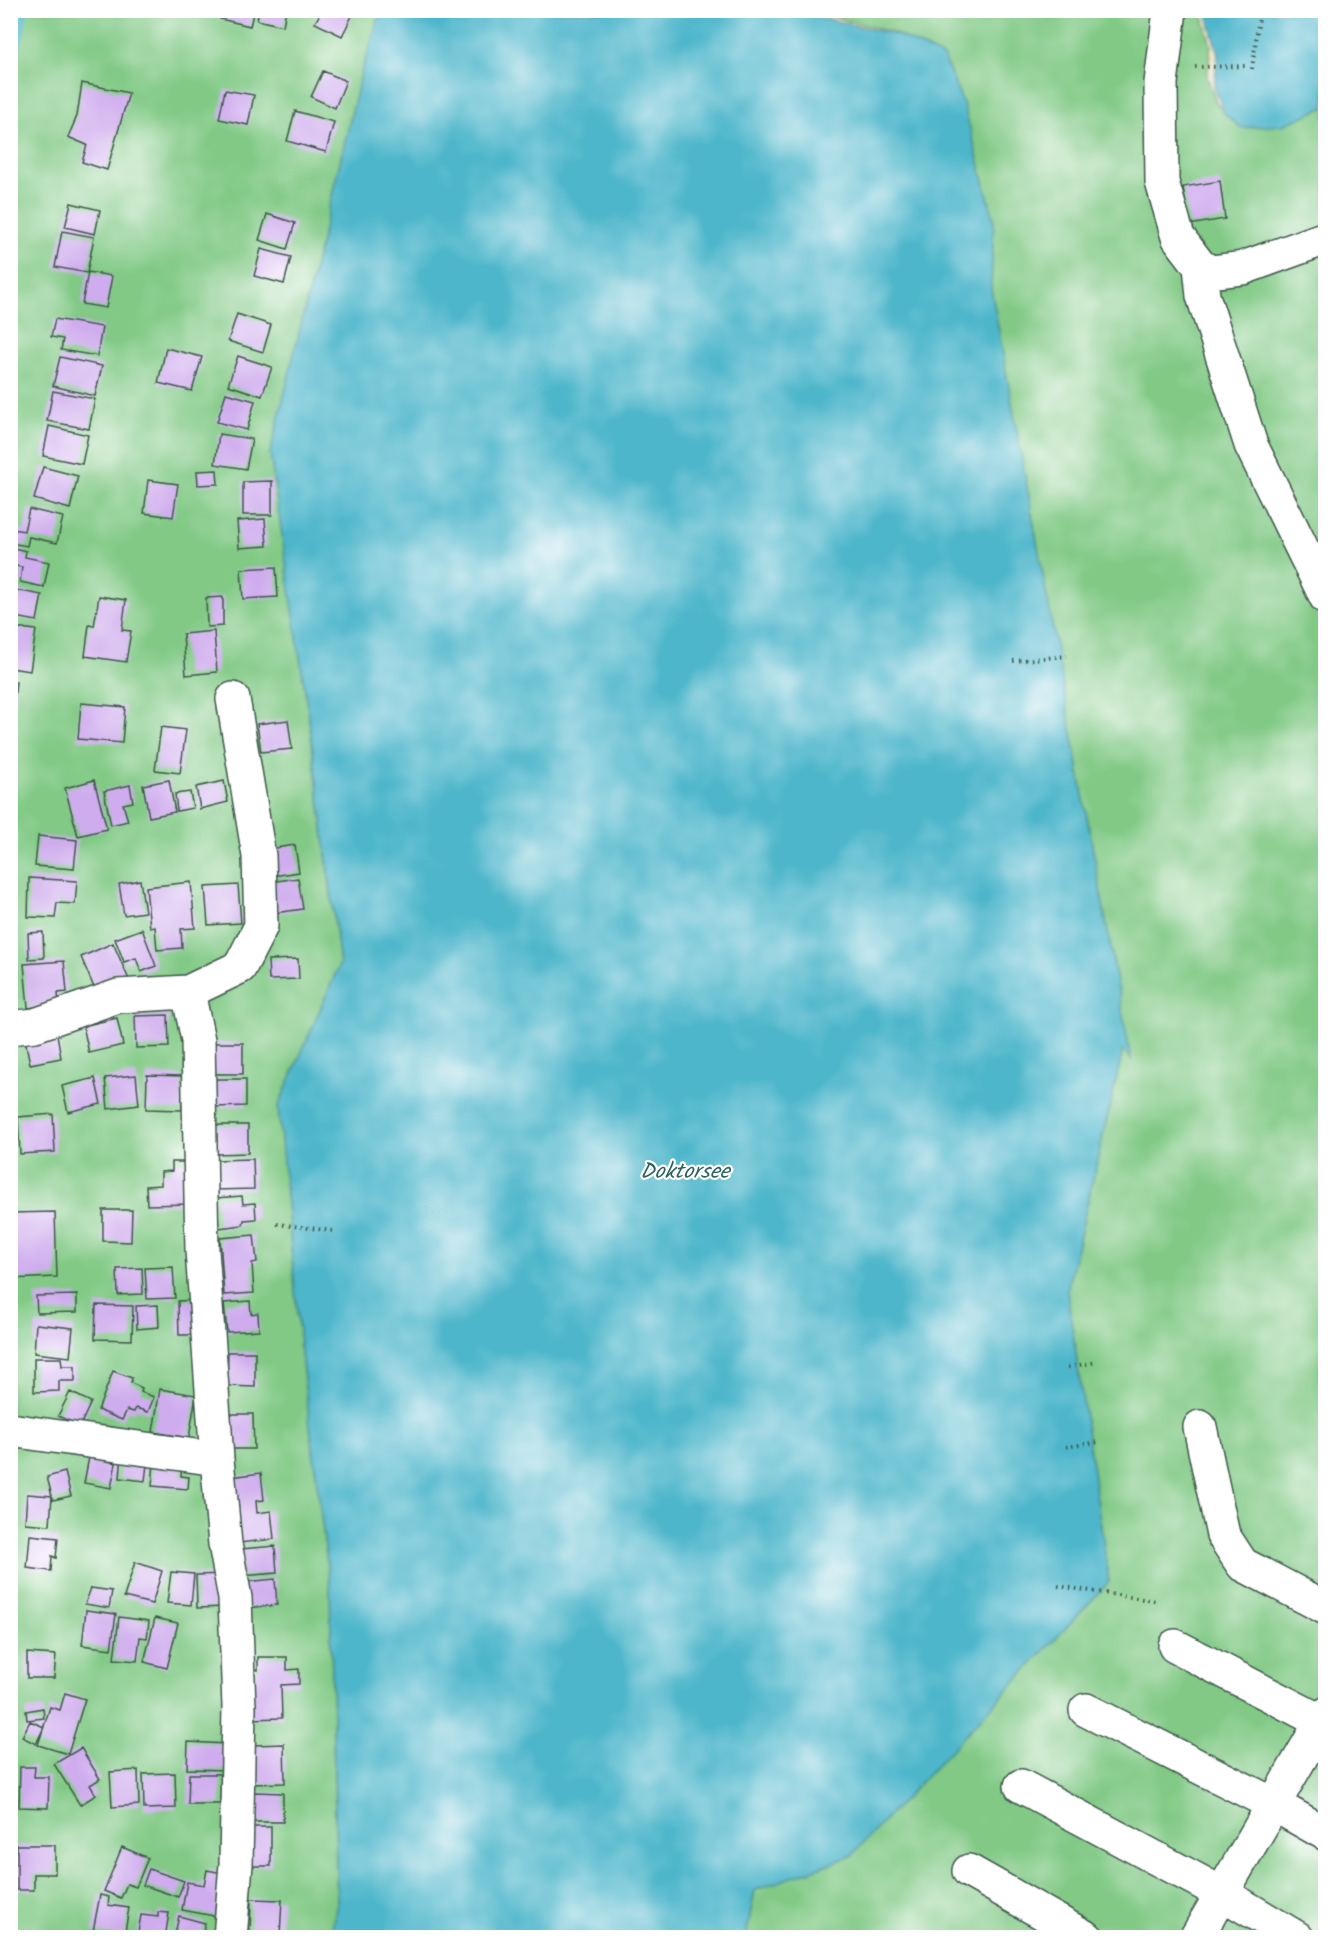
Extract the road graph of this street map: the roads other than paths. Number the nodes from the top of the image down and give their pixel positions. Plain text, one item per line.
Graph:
1 (1170, 10) edge
2 (1326, 238) edge
3 (1200, 266) junction
4 (1326, 597) edge
5 (233, 699) dead end
6 (188, 992) junction
7 (10, 1028) edge
8 (1200, 1427) dead end
9 (10, 1430) edge
10 (217, 1459) junction
11 (1326, 1608) edge
12 (1175, 1646) dead end
13 (1086, 1710) dead end
14 (1324, 1720) edge
15 (1020, 1786) dead end
16 (1273, 1804) junction
17 (1326, 1834) edge
18 (969, 1871) dead end
19 (1222, 1894) junction
20 (230, 1938) edge
21 (1087, 1938) edge
22 (1196, 1938) edge
23 (1297, 1938) edge

1 - 3 lane
2 - 3 lane
3 - 4 lane
5 - 6 lane
6 - 7 lane
6 - 10 lane
8 - 11 lane
9 - 10 lane
10 - 20 lane
12 - 14 lane
13 - 16 lane
14 - 16 lane
15 - 19 lane
16 - 17 lane
16 - 19 lane
18 - 21 lane
19 - 22 lane
19 - 23 lane

